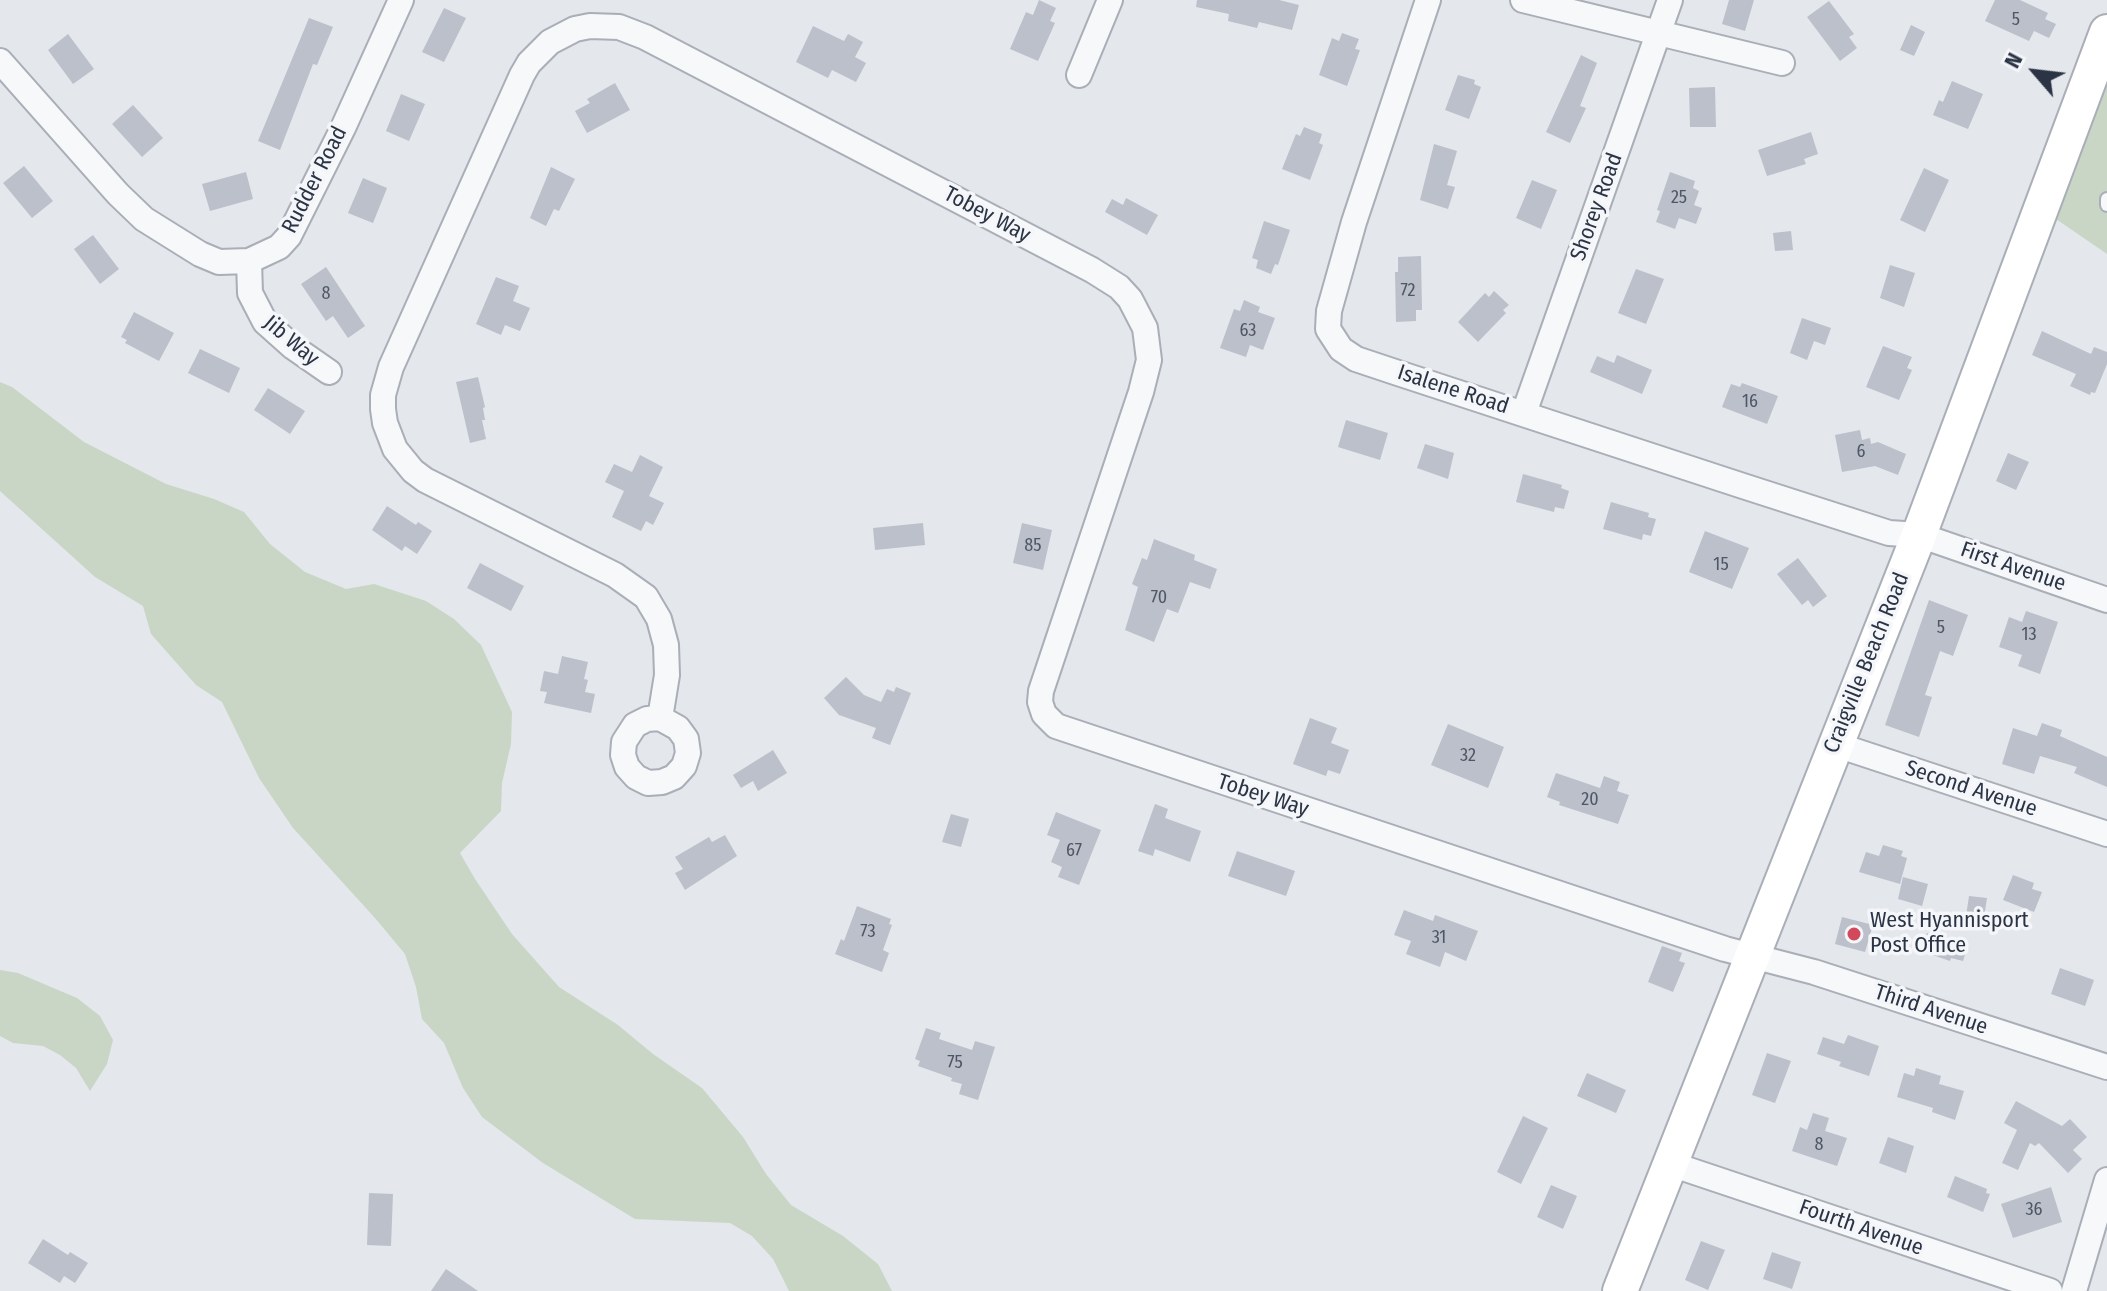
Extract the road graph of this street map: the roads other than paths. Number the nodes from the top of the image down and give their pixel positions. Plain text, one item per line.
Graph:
1 (401, 0) edge
2 (1110, 0) edge
3 (1428, 0) edge
4 (1523, 0) edge
5 (1670, 0) edge
6 (2107, 32) edge
7 (1658, 35) junction
8 (0, 61) edge
9 (1782, 63) dead end
10 (1079, 75) dead end
11 (249, 261) junction
12 (329, 372) dead end
13 (1524, 413) junction
14 (1919, 535) junction
15 (2107, 600) edge
16 (660, 718) dead end
17 (1834, 744) junction
18 (2107, 834) edge
19 (1754, 954) junction
20 (2107, 1067) edge
21 (1671, 1164) junction
22 (2107, 1180) edge
23 (1620, 1291) edge
24 (2050, 1291) edge
25 (2074, 1291) edge

1 - 11 street, Rudder Road
2 - 10 street
3 - 13 street, Isalene Road
4 - 7 street
5 - 7 street, Shorey Road
6 - 14 main road, Craigville Beach Road
7 - 9 street
7 - 13 street, Shorey Road
8 - 11 street
11 - 12 street, Jib Way
13 - 14 street, Isalene Road
14 - 15 street, First Avenue
14 - 17 main road, Craigville Beach Road
16 - 19 street, Tobey Way
17 - 18 street, Second Avenue
17 - 19 main road, Craigville Beach Road
19 - 20 street, Third Avenue
19 - 21 main road, Craigville Beach Road
21 - 23 main road, Craigville Beach Road
21 - 24 street, Fourth Avenue
22 - 25 street

